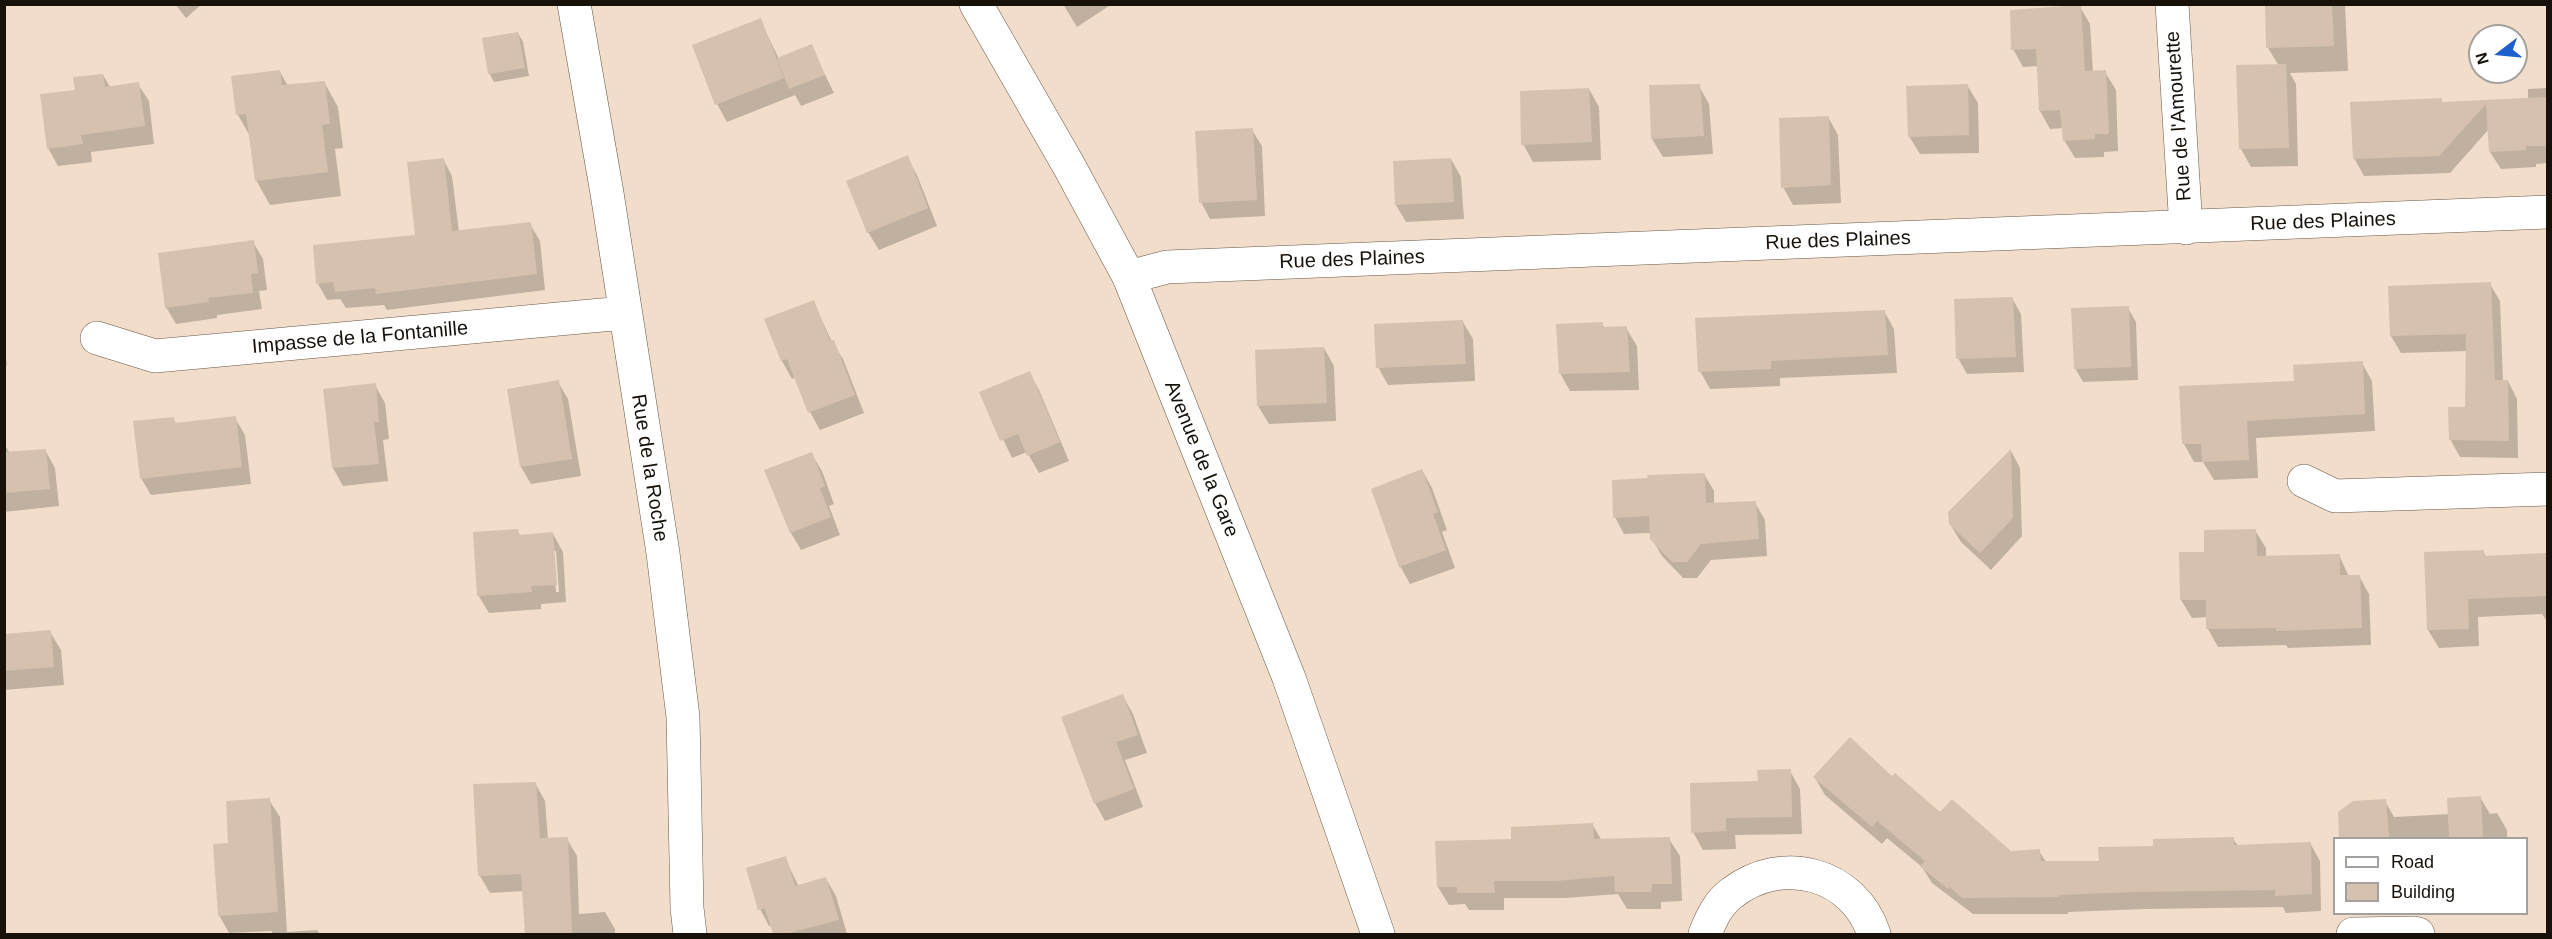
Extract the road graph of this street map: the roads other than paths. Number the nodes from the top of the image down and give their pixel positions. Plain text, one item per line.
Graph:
1 (574, 4) edge
2 (976, 4) edge
3 (2172, 4) edge
4 (2547, 212) edge
5 (2186, 228) junction
6 (1129, 277) junction
7 (624, 313) junction
8 (98, 338) dead end
9 (2304, 481) dead end
10 (2547, 489) edge
11 (690, 934) edge
12 (1378, 934) edge
13 (1705, 934) edge
14 (1874, 934) edge
15 (2353, 934) edge
16 (2418, 934) edge

1 - 7 street, Rue de la Roche
2 - 6 street, Avenue de la Gare
3 - 5 street, Rue de l'Amourette
4 - 5 street, Rue des Plaines
5 - 6 street, Rue des Plaines
6 - 12 street, Avenue de la Gare
7 - 8 street, Impasse de la Fontanille
7 - 11 street, Rue de la Roche
9 - 10 street
13 - 14 street
15 - 16 street

